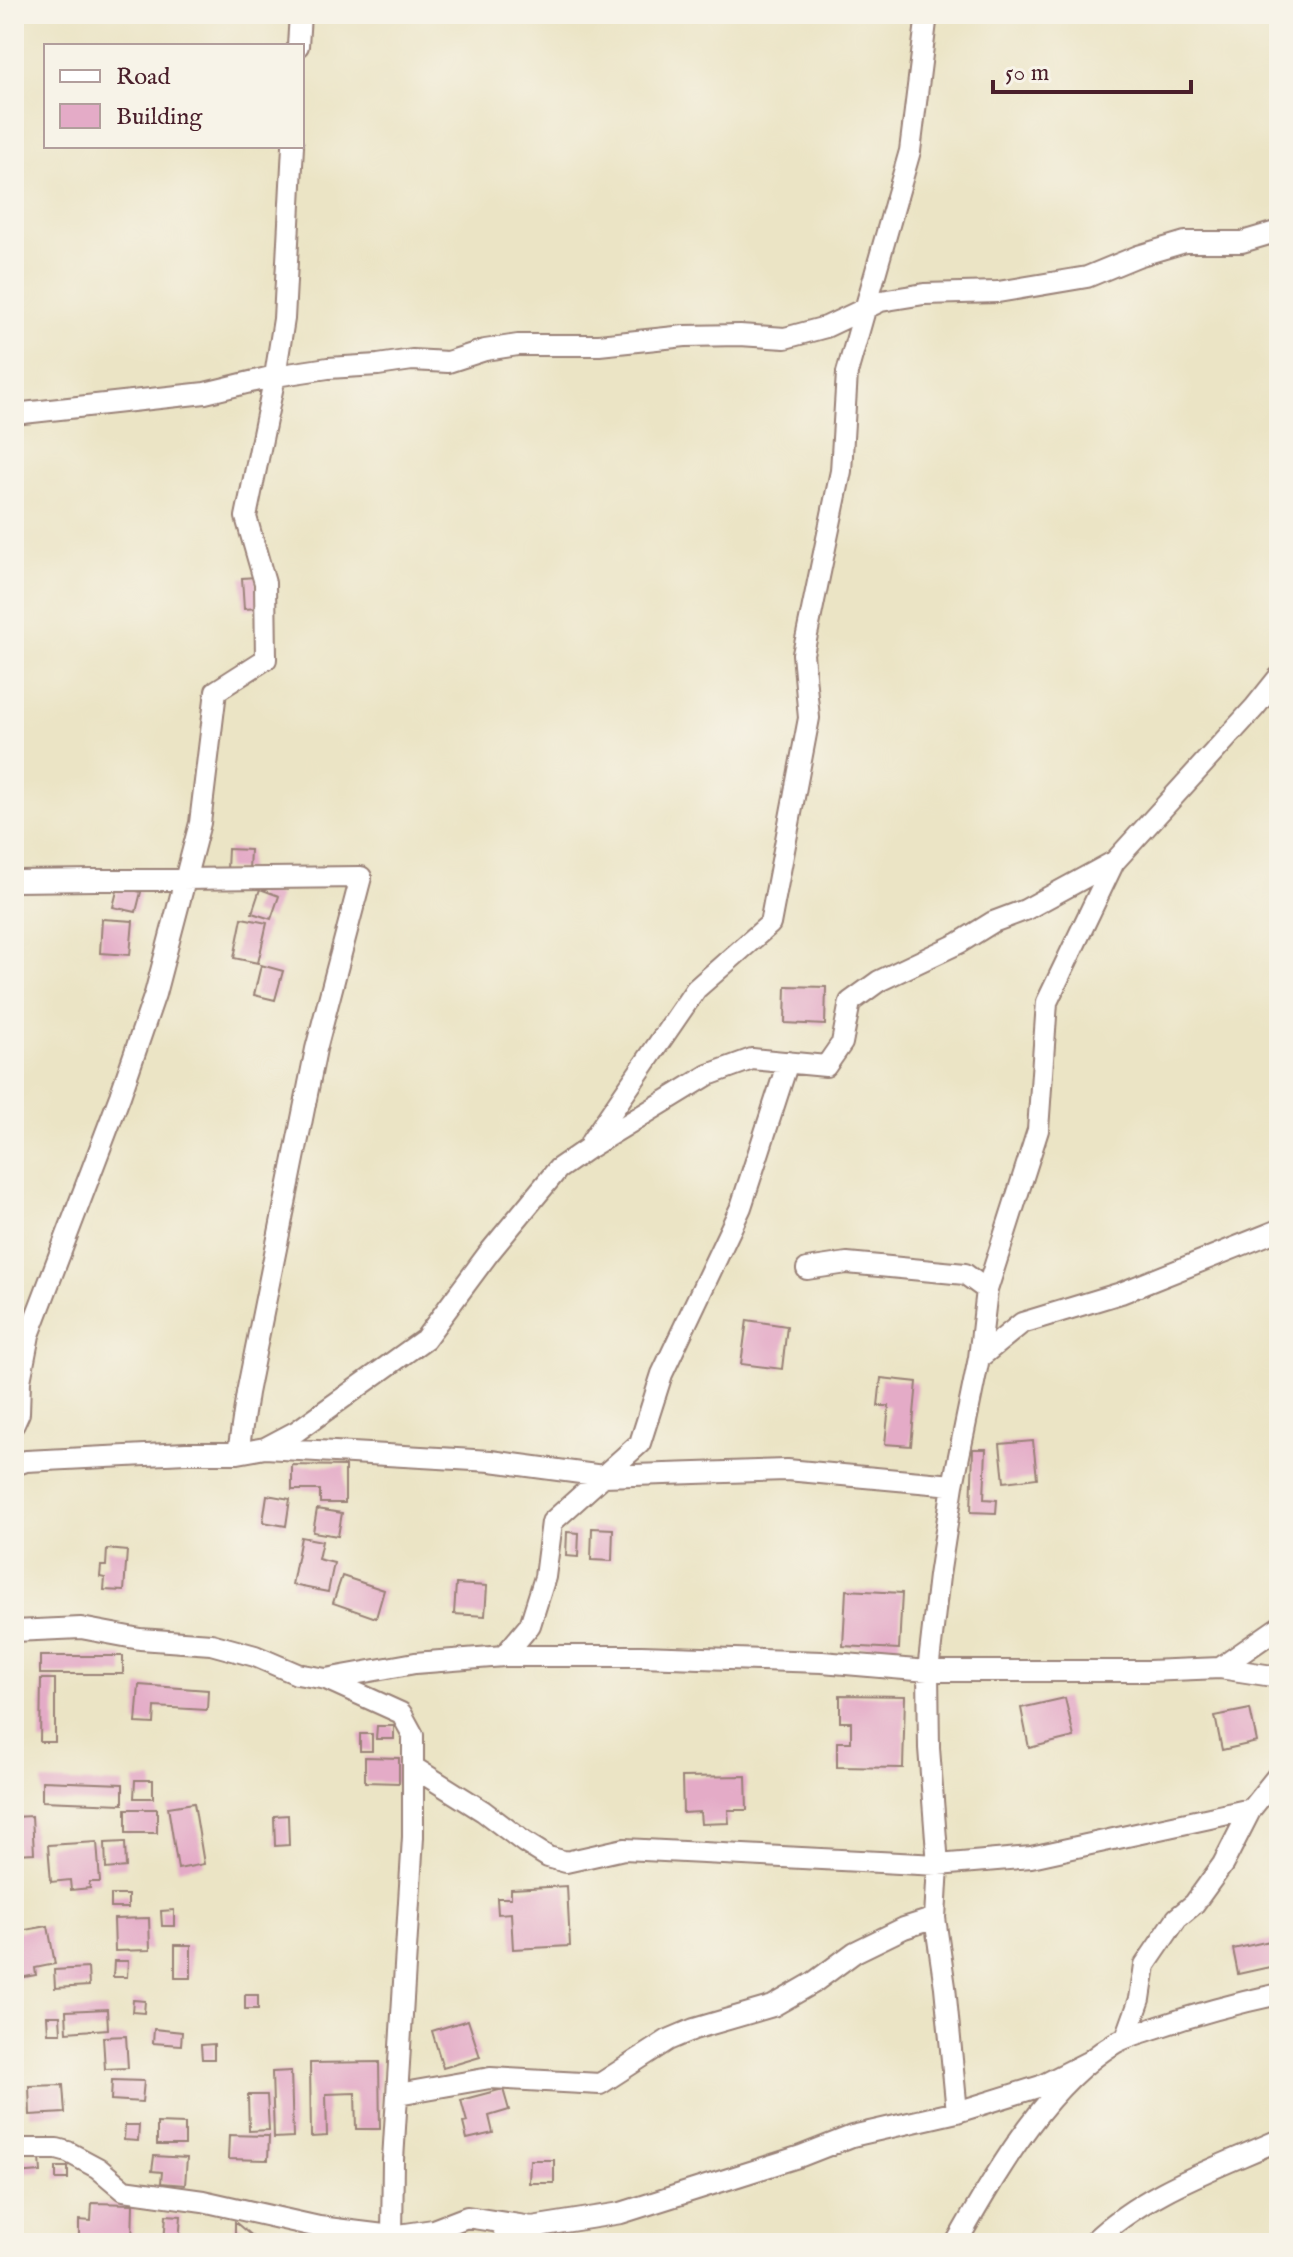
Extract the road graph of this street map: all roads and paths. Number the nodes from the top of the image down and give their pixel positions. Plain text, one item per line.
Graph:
1 (300, 14) edge
2 (927, 14) edge
3 (298, 44) edge
4 (293, 148) edge
5 (1279, 231) edge
6 (865, 309) junction
7 (275, 376) junction
8 (14, 414) edge
9 (1279, 677) edge
10 (1115, 861) junction
11 (186, 877) junction
12 (14, 881) edge
13 (788, 1062) junction
14 (587, 1149) junction
15 (1279, 1230) edge
16 (807, 1269) dead end
17 (987, 1290) junction
18 (979, 1358) junction
19 (17, 1373) edge
20 (14, 1424) edge
21 (265, 1448) junction
22 (238, 1453) junction
23 (14, 1465) edge
24 (603, 1476) junction
25 (953, 1485) junction
26 (1279, 1627) edge
27 (14, 1631) edge
28 (504, 1656) junction
29 (1220, 1668) junction
30 (928, 1671) junction
31 (1279, 1677) edge
32 (326, 1679) junction
33 (413, 1767) junction
34 (1279, 1774) edge
35 (1251, 1809) junction
36 (938, 1865) junction
37 (935, 1918) junction
38 (1279, 1994) edge
39 (1126, 2038) junction
40 (1088, 2062) junction
41 (398, 2094) junction
42 (957, 2112) junction
43 (1279, 2140) edge
44 (14, 2149) edge
45 (467, 2217) junction
46 (1101, 2239) edge
47 (388, 2240) edge
48 (538, 2243) edge
49 (956, 2243) edge

1 - 3 street
2 - 6 street
4 - 7 street
5 - 6 street
6 - 7 street
6 - 14 street
7 - 8 street
7 - 11 street
9 - 10 street
10 - 13 street
10 - 17 street
11 - 12 street
11 - 19 street
11 - 22 street
13 - 14 street
13 - 24 street
14 - 21 street
15 - 18 street
16 - 17 street
17 - 18 street
18 - 25 street
19 - 20 street
21 - 22 street
21 - 24 street
22 - 23 street
24 - 25 street
24 - 28 street
25 - 30 street
26 - 29 street
27 - 32 street
28 - 30 street
28 - 32 street
29 - 30 street
29 - 31 street
30 - 36 street
32 - 33 street
33 - 36 street
33 - 41 street
34 - 35 street
35 - 36 street
35 - 39 street
36 - 37 street
37 - 41 street
37 - 42 street
38 - 39 street
39 - 40 street
40 - 42 street
40 - 49 street
41 - 47 street
42 - 45 street
43 - 46 street
44 - 47 street
45 - 47 street
45 - 48 street

